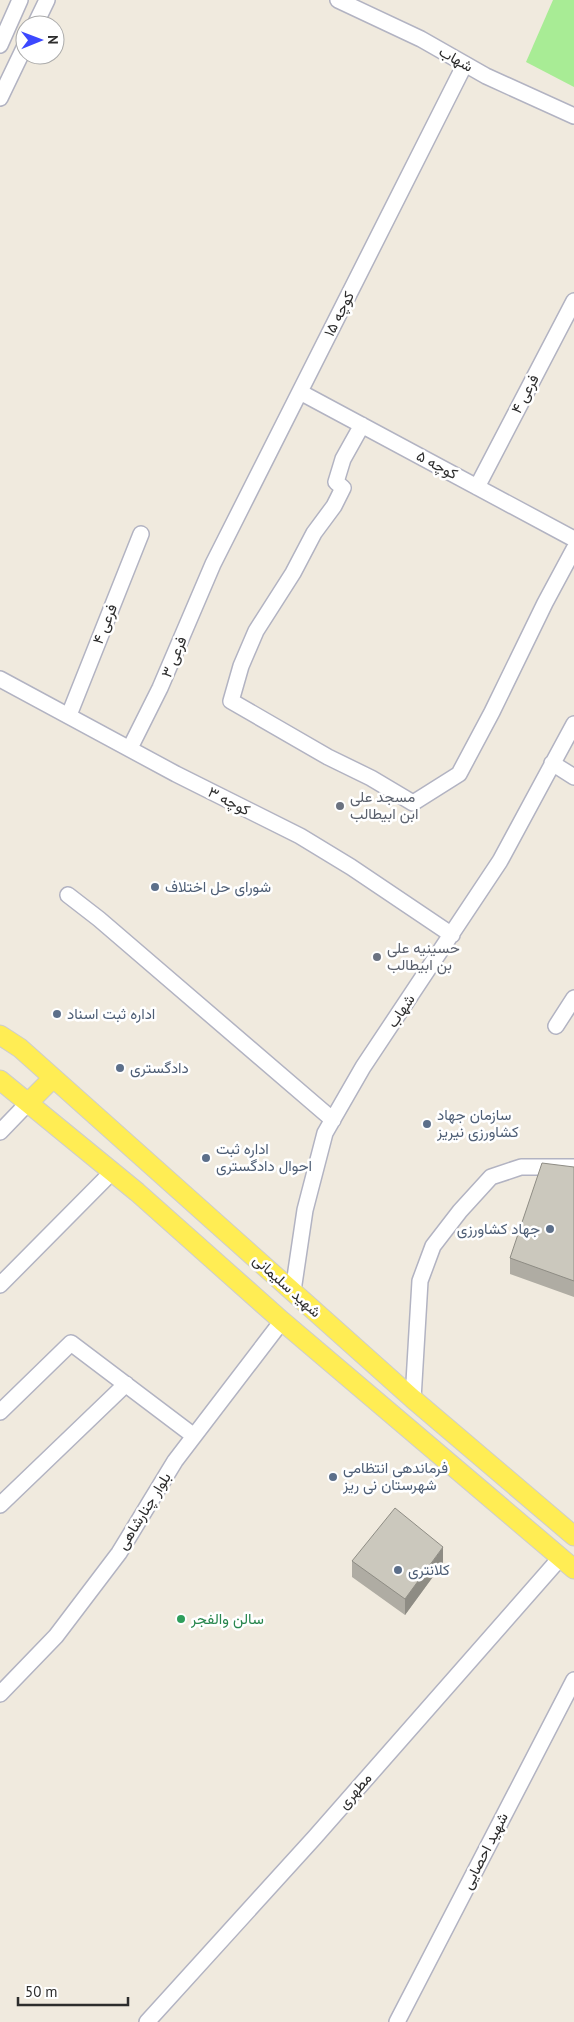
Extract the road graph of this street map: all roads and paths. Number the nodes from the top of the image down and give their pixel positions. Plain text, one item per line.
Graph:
1 (20, 0) edge
2 (47, 0) edge
3 (338, 0) edge
4 (40, 15) edge
5 (0, 45) edge
6 (0, 54) edge
7 (15, 62) edge
8 (465, 64) junction
9 (16, 65) edge
10 (0, 98) edge
11 (574, 116) edge
12 (574, 301) edge
13 (300, 392) junction
14 (362, 425) junction
15 (477, 487) junction
16 (141, 534) dead end
17 (574, 539) edge
18 (574, 549) edge
19 (213, 564) joint
20 (0, 679) edge
21 (69, 715) junction
22 (574, 724) edge
23 (130, 748) junction
24 (552, 764) junction
25 (574, 777) edge
26 (68, 895) dead end
27 (452, 935) junction
28 (574, 998) edge
29 (556, 1026) dead end
30 (0, 1035) edge
31 (53, 1078) junction
32 (0, 1080) edge
33 (28, 1103) junction
34 (332, 1120) junction
35 (0, 1132) edge
36 (574, 1167) edge
37 (112, 1172) junction
38 (0, 1285) edge
39 (293, 1292) junction
40 (282, 1322) junction
41 (126, 1384) junction
42 (413, 1399) junction
43 (0, 1412) edge
44 (396, 1418) junction
45 (194, 1436) junction
46 (0, 1504) edge
47 (574, 1536) edge
48 (567, 1563) edge
49 (574, 1680) edge
50 (0, 1694) edge
51 (147, 2022) edge
52 (397, 2022) edge

1 - 5 street
2 - 4 street
3 - 8 street, شهاب
6 - 7 street
8 - 11 street, شهاب
8 - 13 street, کوچه ۱۵
9 - 10 street
12 - 15 street, فرعی ۴
13 - 14 street, کوچه ۵
13 - 19 street, کوچه ۱۵
14 - 15 street, کوچه ۵
14 - 18 street
15 - 17 street, کوچه ۵
16 - 21 street, فرعی ۴
19 - 23 street, فرعی ۳
20 - 21 street, کوچه ۳
21 - 23 street, کوچه ۳
22 - 24 street, شهاب
23 - 27 street, کوچه ۳
24 - 25 street
24 - 27 street, شهاب
26 - 34 street
27 - 34 street, شهاب
28 - 29 street
30 - 31 main road, شهید سلیمانی
31 - 33 main road
31 - 39 main road, شهید سلیمانی
32 - 33 main road, شهید سلیمانی
33 - 35 street
33 - 37 main road, شهید سلیمانی
34 - 39 street, شهاب
36 - 42 street
37 - 38 street
37 - 40 main road, شهید سلیمانی
39 - 42 main road, شهید سلیمانی
40 - 44 main road, شهید سلیمانی
40 - 45 street, بلوار چنارشاهی
41 - 43 street
41 - 45 street
41 - 46 street
42 - 44 main road
42 - 47 main road, شهید سلیمانی
44 - 48 main road, شهید سلیمانی
45 - 50 street, بلوار چنارشاهی
48 - 51 street, مطهری
49 - 52 street, شهید احصایی

